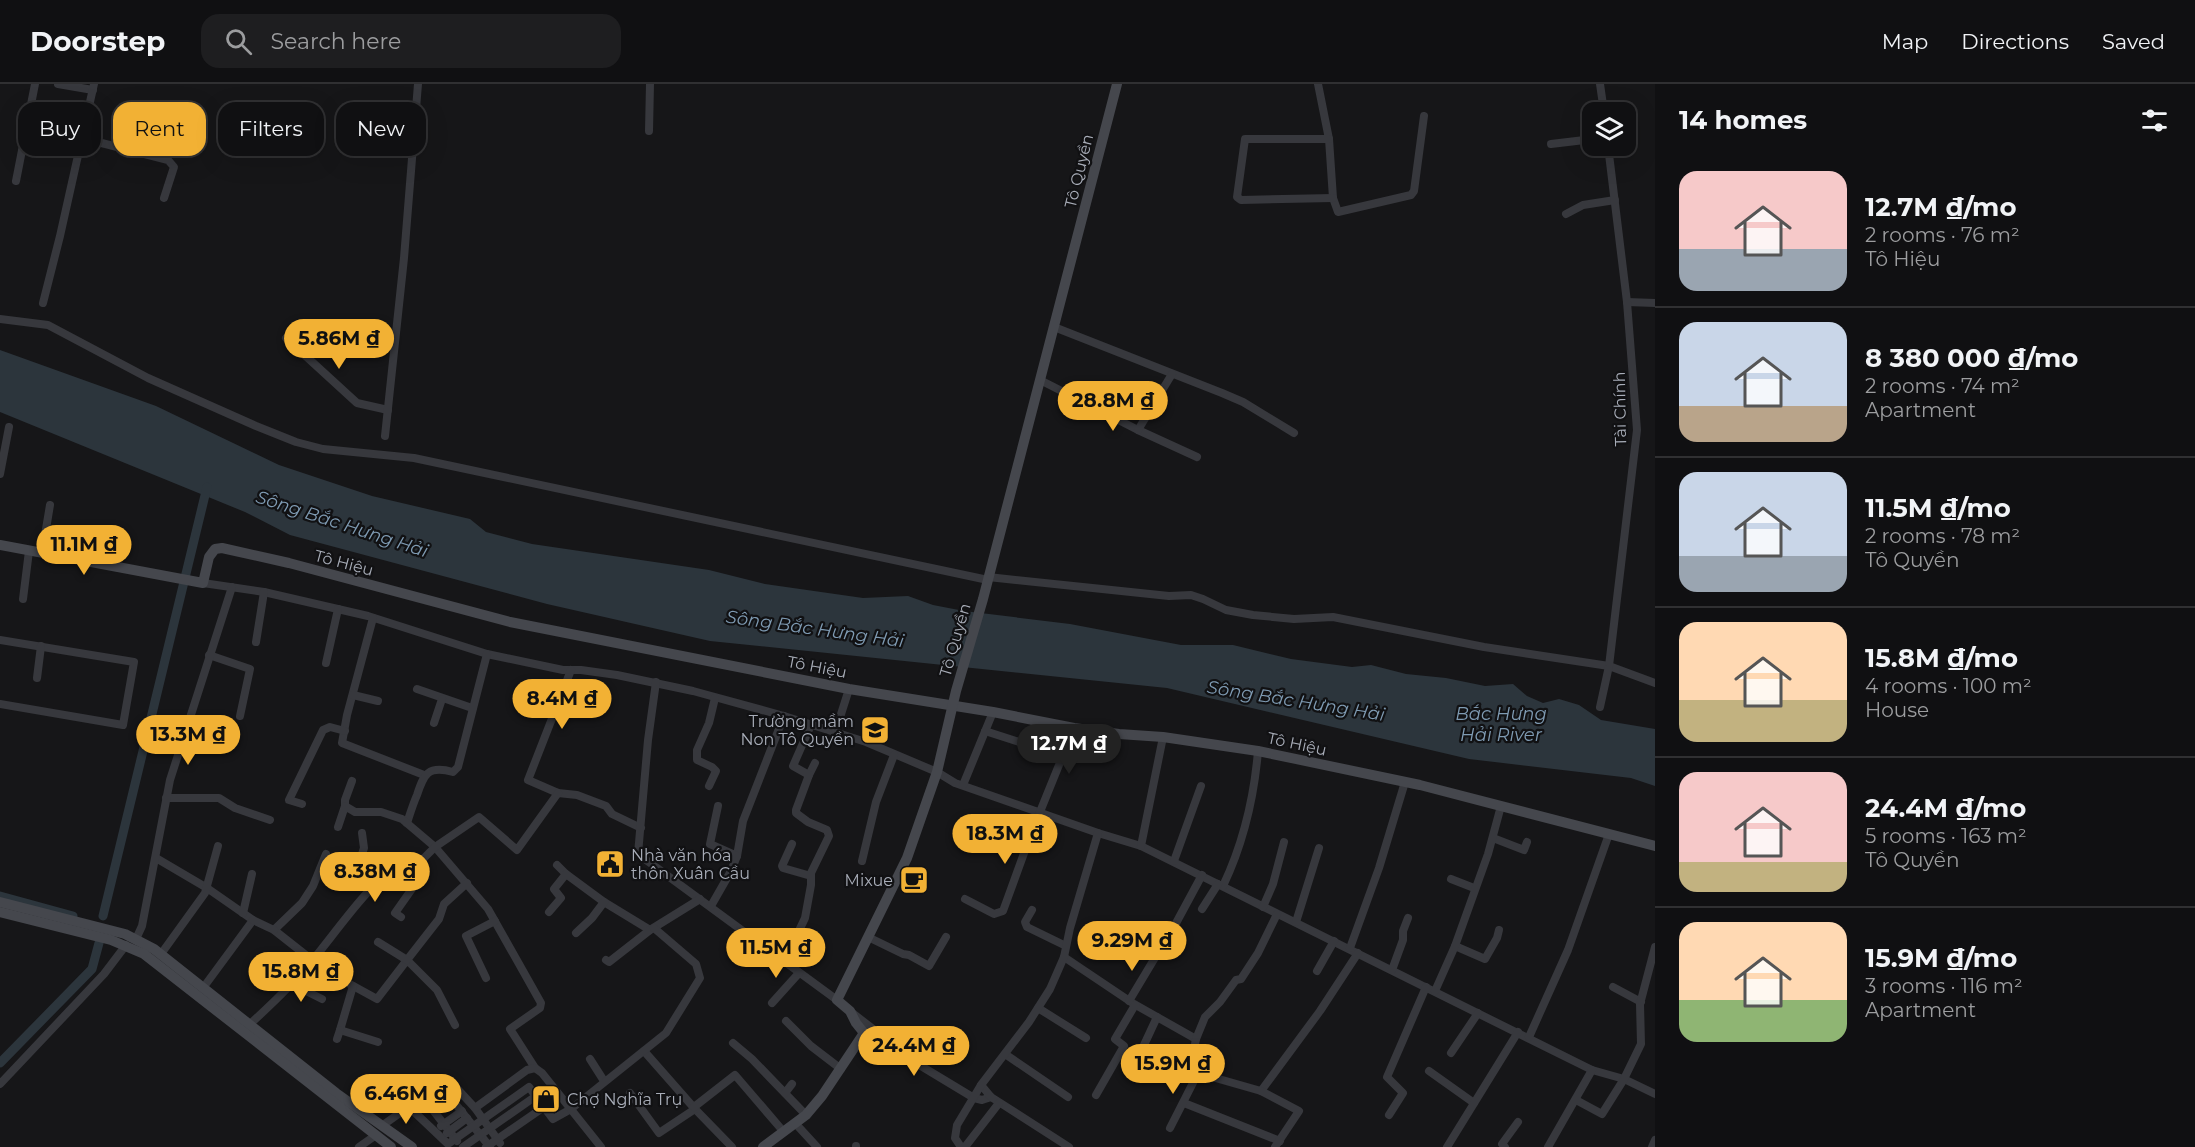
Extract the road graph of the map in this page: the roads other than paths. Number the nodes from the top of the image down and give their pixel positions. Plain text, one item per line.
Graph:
1 (34, 84) edge
2 (58, 84) edge
3 (418, 84) edge
4 (650, 84) edge
5 (1117, 84) edge
6 (1318, 84) edge
7 (1600, 84) edge
8 (94, 87) edge
9 (90, 102) edge
10 (1603, 102) edge
11 (1424, 116) dead end
12 (649, 131) dead end
13 (1329, 139) junction
14 (1582, 140) edge
15 (101, 143) edge
16 (1551, 144) dead end
17 (78, 156) edge
18 (1609, 156) edge
19 (16, 182) dead end
20 (164, 198) dead end
21 (1333, 198) junction
22 (1615, 200) junction
23 (1566, 214) dead end
24 (1627, 302) junction
25 (43, 303) dead end
26 (1655, 303) edge
27 (0, 319) edge
28 (1054, 327) junction
29 (286, 338) dead end
30 (1172, 374) junction
31 (1040, 380) junction
32 (388, 410) junction
33 (9, 427) dead end
34 (1138, 430) junction
35 (1294, 433) dead end
36 (385, 436) dead end
37 (1197, 457) dead end
38 (0, 474) edge
39 (50, 505) dead end
40 (0, 545) edge
41 (29, 551) junction
42 (42, 553) junction
43 (988, 578) junction
44 (200, 582) junction
45 (232, 587) junction
46 (264, 592) junction
47 (23, 599) dead end
48 (338, 609) junction
49 (373, 618) junction
50 (0, 640) edge
51 (256, 642) dead end
52 (41, 646) junction
53 (487, 654) junction
54 (209, 655) junction
55 (327, 663) dead end
56 (1608, 666) junction
57 (571, 670) junction
58 (37, 678) dead end
59 (656, 682) junction
60 (1655, 683) edge
61 (417, 689) dead end
62 (849, 689) junction
63 (352, 695) junction
64 (715, 698) junction
65 (442, 699) junction
66 (378, 701) dead end
67 (0, 704) edge
68 (952, 706) junction
69 (1600, 707) dead end
70 (472, 708) junction
71 (993, 712) junction
72 (240, 716) dead end
73 (784, 716) junction
74 (434, 723) dead end
75 (811, 725) junction
76 (1074, 728) junction
77 (345, 731) junction
78 (985, 731) junction
79 (835, 733) junction
80 (1163, 737) junction
81 (1258, 752) junction
82 (894, 754) junction
83 (1063, 756) junction
84 (815, 763) dead end
85 (937, 772) junction
86 (809, 774) junction
87 (424, 775) junction
88 (352, 781) dead end
89 (1405, 782) junction
90 (963, 785) junction
91 (709, 786) dead end
92 (1201, 786) dead end
93 (558, 793) junction
94 (166, 798) junction
95 (302, 804) dead end
96 (345, 806) junction
97 (718, 806) dead end
98 (1501, 806) junction
99 (1039, 812) junction
100 (270, 820) dead end
101 (407, 823) junction
102 (338, 827) dead end
103 (641, 828) junction
104 (362, 832) dead end
105 (1098, 833) junction
106 (1609, 834) junction
107 (1492, 838) junction
108 (1284, 842) dead end
109 (1527, 842) dead end
110 (792, 844) dead end
111 (218, 846) dead end
112 (1141, 846) junction
113 (1655, 846) edge
114 (435, 847) junction
115 (1319, 848) dead end
116 (326, 854) dead end
117 (737, 856) junction
118 (156, 858) junction
119 (862, 861) dead end
120 (1174, 861) junction
121 (557, 865) dead end
122 (252, 874) dead end
123 (566, 874) junction
124 (1202, 875) junction
125 (811, 876) junction
126 (405, 877) junction
127 (1451, 879) dead end
128 (378, 881) junction
129 (467, 883) junction
130 (1221, 885) junction
131 (207, 888) junction
132 (1474, 888) junction
133 (700, 899) junction
134 (965, 899) dead end
135 (0, 902) edge
136 (604, 902) junction
137 (711, 906) junction
138 (1263, 907) junction
139 (1203, 909) dead end
140 (1032, 910) dead end
141 (0, 912) edge
142 (549, 912) dead end
143 (243, 913) junction
144 (1277, 914) junction
145 (401, 917) dead end
146 (1408, 918) dead end
147 (253, 920) junction
148 (495, 921) junction
149 (1296, 922) junction
150 (1174, 925) dead end
151 (652, 929) junction
152 (274, 930) junction
153 (1499, 930) dead end
154 (576, 933) dead end
155 (868, 937) junction
156 (946, 937) dead end
157 (1334, 941) junction
158 (378, 942) dead end
159 (131, 944) junction
160 (1066, 946) junction
161 (1455, 946) junction
162 (1655, 947) edge
163 (1350, 948) junction
164 (1358, 953) junction
165 (160, 954) junction
166 (1156, 956) dead end
167 (1064, 957) junction
168 (407, 960) junction
169 (606, 960) dead end
170 (312, 961) junction
171 (781, 961) junction
172 (1392, 970) junction
173 (1317, 971) dead end
174 (799, 973) junction
175 (486, 978) dead end
176 (292, 984) junction
177 (353, 986) junction
178 (1612, 987) dead end
179 (203, 988) junction
180 (1431, 989) junction
181 (322, 999) dead end
182 (837, 1000) junction
183 (1641, 1002) junction
184 (772, 1003) dead end
185 (1132, 1003) junction
186 (1038, 1008) junction
187 (1479, 1013) junction
188 (1157, 1017) junction
189 (786, 1021) dead end
190 (454, 1025) dead end
191 (248, 1028) junction
192 (867, 1029) junction
193 (340, 1030) junction
194 (1518, 1032) junction
195 (1529, 1037) junction
196 (1086, 1038) dead end
197 (337, 1039) dead end
198 (1196, 1039) junction
199 (378, 1042) dead end
200 (733, 1043) dead end
201 (644, 1051) junction
202 (1452, 1053) dead end
203 (1005, 1054) junction
204 (590, 1059) dead end
205 (535, 1068) junction
206 (842, 1069) junction
207 (1592, 1070) junction
208 (1429, 1071) dead end
209 (1198, 1073) junction
210 (1137, 1075) dead end
211 (1624, 1079) junction
212 (604, 1081) junction
213 (0, 1084) edge
214 (792, 1084) dead end
215 (981, 1085) junction
216 (445, 1090) dead end
217 (1261, 1091) junction
218 (630, 1093) dead end
219 (785, 1093) junction
220 (1655, 1094) edge
221 (1096, 1095) dead end
222 (516, 1096) junction
223 (536, 1096) junction
224 (991, 1097) junction
225 (1068, 1097) dead end
226 (974, 1098) junction
227 (1576, 1100) junction
228 (1184, 1102) junction
229 (999, 1103) junction
230 (1474, 1103) junction
231 (429, 1105) dead end
232 (502, 1106) junction
233 (523, 1106) junction
234 (408, 1107) junction
235 (544, 1107) junction
236 (475, 1108) junction
237 (694, 1108) junction
238 (571, 1109) junction
239 (1389, 1114) dead end
240 (464, 1115) junction
241 (508, 1115) junction
242 (806, 1115) junction
243 (487, 1116) junction
244 (530, 1116) junction
245 (1518, 1122) dead end
246 (795, 1123) junction
247 (444, 1124) junction
248 (383, 1125) junction
249 (473, 1126) junction
250 (493, 1126) junction
251 (516, 1126) junction
252 (1170, 1128) dead end
253 (434, 1131) junction
254 (449, 1131) junction
255 (783, 1131) junction
256 (374, 1134) junction
257 (480, 1135) junction
258 (441, 1137) junction
259 (501, 1139) junction
260 (1655, 1140) edge
261 (452, 1143) edge
262 (1278, 1144) edge
263 (488, 1146) edge
264 (959, 1146) edge
265 (359, 1147) edge
266 (391, 1147) edge
267 (412, 1147) edge
268 (462, 1147) edge
269 (601, 1147) edge
270 (732, 1147) edge
271 (763, 1147) edge
272 (816, 1147) edge
273 (1069, 1147) edge
274 (1447, 1147) edge
275 (1505, 1147) edge
276 (1548, 1147) edge
277 (1652, 1147) edge

1 - 19 street
2 - 8 street
3 - 32 street
4 - 12 street
5 - 28 main road, Tô Quyền
6 - 13 street
7 - 10 street
8 - 9 street
11 - 21 street
13 - 21 street
13 - 21 street
14 - 16 street
15 - 20 street
17 - 25 street
18 - 22 street, Tài Chính
22 - 23 street
22 - 24 street, Tài Chính
24 - 26 street
24 - 56 street, Tài Chính
27 - 43 street
28 - 30 street
28 - 31 main road, Tô Quyền
29 - 32 street
30 - 34 street
30 - 35 street
31 - 34 street
31 - 43 main road, Tô Quyền
32 - 36 street
33 - 38 street
34 - 37 street
39 - 42 street
40 - 41 main road
41 - 42 main road
41 - 47 street
42 - 44 main road
43 - 56 street
43 - 68 main road, Tô Quyền
44 - 45 street
44 - 62 main road, Tô Hiệu
45 - 46 street
45 - 54 street
46 - 48 street
46 - 51 street
48 - 49 street
48 - 55 street
49 - 53 street
49 - 63 street
50 - 52 street
52 - 58 street
52 - 67 street
53 - 57 street
53 - 70 street
54 - 72 street
54 - 94 street
56 - 60 street
56 - 69 street, Tài Chính
57 - 59 street
57 - 93 street
59 - 64 street
59 - 103 street
61 - 65 street
62 - 68 main road, Tô Hiệu
62 - 79 street
63 - 66 street
63 - 77 street
64 - 73 street
64 - 91 street
65 - 70 street
65 - 74 street
68 - 71 main road, Tô Hiệu
68 - 85 main road, Tô Quyền
70 - 87 street
71 - 76 main road, Tô Hiệu
71 - 78 street
73 - 75 street
73 - 117 street
75 - 79 street
75 - 86 street
76 - 80 main road, Tô Hiệu
76 - 83 street
77 - 87 street
77 - 95 street
78 - 83 street
78 - 90 street
79 - 82 street
80 - 81 main road, Tô Hiệu
80 - 112 street
81 - 89 main road, Tô Hiệu
81 - 130 street
82 - 85 street
82 - 119 street
83 - 99 street
84 - 86 street
85 - 90 street
85 - 155 main road, Tô Quyền
86 - 125 street
87 - 101 street
88 - 96 street
89 - 98 main road, Tô Hiệu
89 - 163 street
90 - 99 street
92 - 120 street
93 - 103 street
93 - 114 street
94 - 100 street
94 - 118 street
96 - 101 street
96 - 102 street
97 - 117 street
98 - 106 main road, Tô Hiệu
98 - 107 street
99 - 105 street
99 - 134 street
101 - 114 street
103 - 133 street
104 - 128 street
105 - 112 street
105 - 160 street
106 - 113 main road, Tô Hiệu
106 - 195 street
107 - 109 street
107 - 132 street
108 - 138 street
110 - 125 street
111 - 131 street
112 - 120 street
114 - 126 street
114 - 129 street
115 - 149 street
116 - 152 street
117 - 137 street
118 - 131 street
118 - 159 street
120 - 124 street
121 - 123 street
122 - 143 street
123 - 136 street
123 - 142 street
124 - 130 street
124 - 150 street
125 - 171 street
126 - 128 street
126 - 145 street
127 - 132 street
128 - 170 street
129 - 148 street
129 - 168 street
130 - 138 street
130 - 139 street
131 - 143 street
131 - 165 street
132 - 161 street
133 - 137 street
133 - 151 street
135 - 159 main road
136 - 151 street
136 - 154 street
137 - 171 street
138 - 144 street
140 - 160 street
141 - 159 main road
143 - 147 street
144 - 149 street
144 - 198 street
146 - 172 street
147 - 152 street
147 - 179 street
148 - 175 street
148 - 205 street
149 - 157 street
151 - 169 street
151 - 201 street
152 - 170 street
153 - 161 street
155 - 156 street
155 - 182 main road, Tô Quyền
157 - 163 street
157 - 173 street
158 - 168 street
159 - 165 main road
159 - 191 main road
159 - 213 street
160 - 167 street
161 - 180 street
162 - 183 street
163 - 164 street
164 - 172 street
164 - 217 street
165 - 179 main road
166 - 185 street
167 - 185 street
167 - 186 street
168 - 177 street
168 - 190 street
170 - 176 street
170 - 177 street
171 - 174 street
172 - 180 street
174 - 182 street
174 - 184 street
176 - 181 street
176 - 191 street
177 - 193 street
178 - 183 street
179 - 191 main road
180 - 187 street
180 - 239 street
182 - 192 main road
183 - 211 street
185 - 188 street
185 - 221 street
186 - 196 street
186 - 203 street
187 - 194 street
187 - 202 street
188 - 198 street
188 - 210 street
189 - 206 street
191 - 248 main road
191 - 256 main road
192 - 206 main road
192 - 226 street
193 - 197 street
193 - 199 street
194 - 195 street
194 - 230 street
195 - 207 street
198 - 209 street
200 - 219 street
201 - 212 street
201 - 237 street
203 - 215 street
203 - 225 street
204 - 212 street
205 - 236 street
205 - 238 street
206 - 242 main road
207 - 211 street
207 - 227 street
208 - 230 street
209 - 217 street
209 - 228 street
211 - 220 street
211 - 227 street
212 - 238 street
214 - 219 street
215 - 224 street
215 - 226 street
216 - 240 street
217 - 262 street
218 - 237 street
219 - 242 street
222 - 223 street
222 - 232 street
222 - 233 street
223 - 233 street
223 - 235 street
224 - 226 street
224 - 229 street
226 - 264 street
227 - 276 street
228 - 252 street
228 - 262 street
229 - 264 street
229 - 273 street
230 - 274 street
231 - 247 street
232 - 241 street
232 - 243 street
233 - 241 street
233 - 244 street
234 - 236 street
234 - 248 street
234 - 253 street
235 - 238 street
235 - 244 street
236 - 243 street
237 - 255 street
237 - 270 street
238 - 269 street
240 - 247 street
240 - 249 street
240 - 254 street
241 - 250 street
241 - 251 street
242 - 246 main road
243 - 249 street
243 - 250 street
244 - 251 street
245 - 275 street
246 - 255 main road
246 - 272 street
247 - 253 street
247 - 254 street
248 - 256 main road
248 - 267 main road
249 - 257 street
249 - 261 street
250 - 257 street
250 - 259 street
251 - 259 street
253 - 258 street
254 - 258 street
254 - 261 street
255 - 271 main road
256 - 265 street
256 - 266 main road
257 - 263 street
257 - 268 street
258 - 261 street
259 - 263 street
260 - 277 street
261 - 268 street

